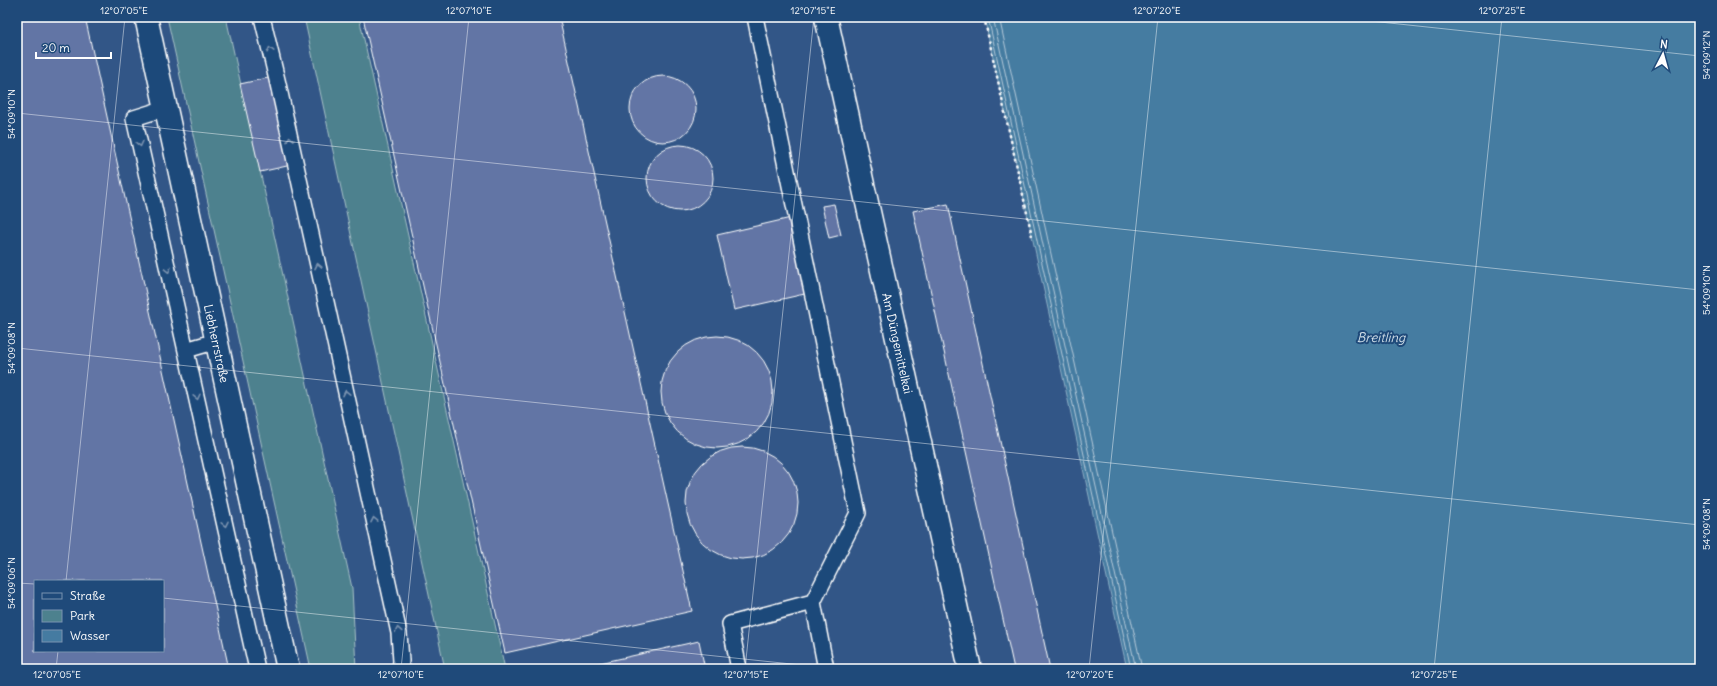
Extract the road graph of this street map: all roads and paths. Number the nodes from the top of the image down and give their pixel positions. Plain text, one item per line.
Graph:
1 (146, 17) edge
2 (262, 17) edge
3 (755, 17) edge
4 (826, 17) edge
5 (984, 17) edge
6 (166, 108) junction
7 (1032, 236) dead end
8 (217, 341) junction
9 (186, 350) junction
10 (813, 602) junction
11 (257, 669) edge
12 (288, 669) edge
13 (400, 669) edge
14 (739, 669) edge
15 (826, 669) edge
16 (970, 669) edge

1 - 6 street, Liebherrstraße
13 -> 2 lane
3 - 10 lane
4 - 16 street, Am Düngemittelkai
5 - 7 path
6 - 8 street, Liebherrstraße
6 -> 9 lane
8 - 9 lane
8 - 12 street, Liebherrstraße
9 -> 11 lane
10 - 14 lane
10 - 15 lane

